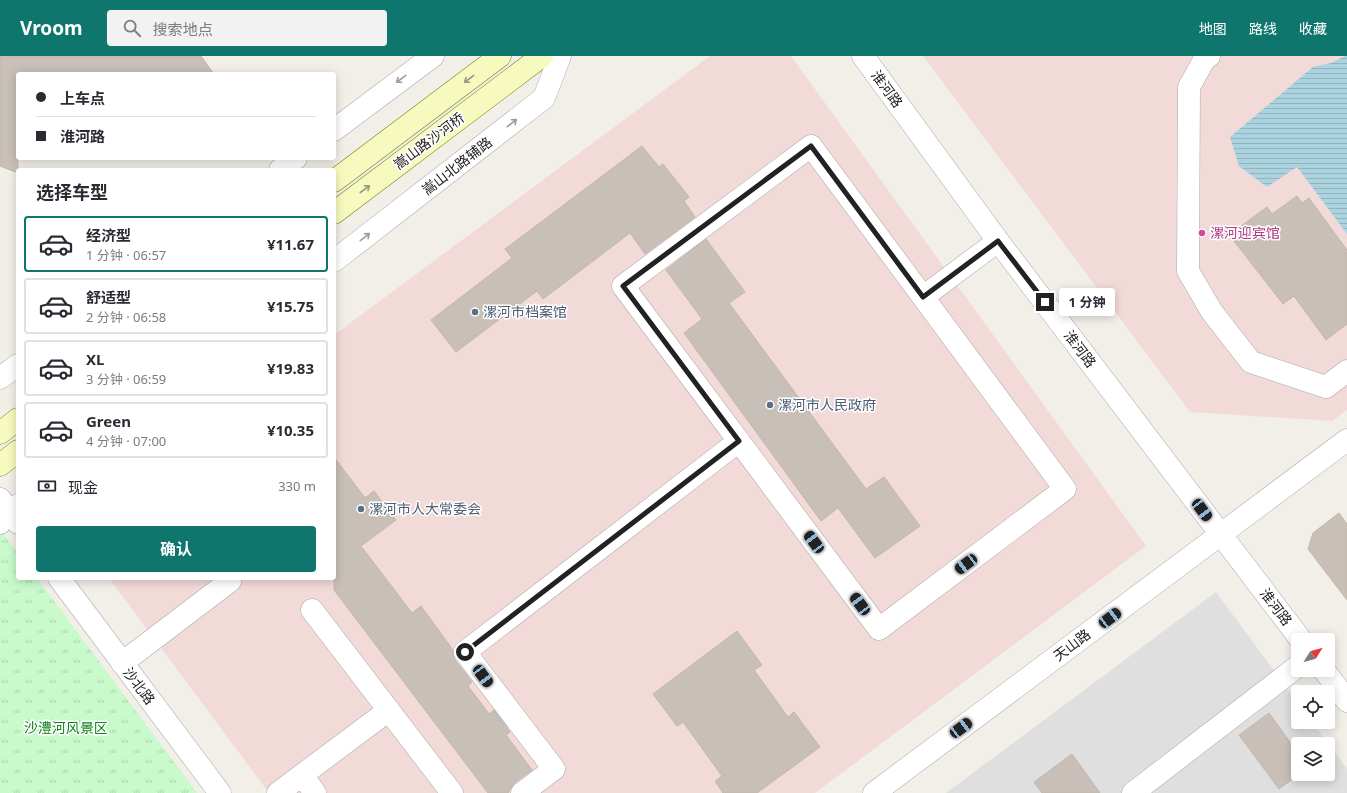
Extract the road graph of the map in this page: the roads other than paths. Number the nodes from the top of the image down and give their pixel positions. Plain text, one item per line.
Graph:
1 (433, 56) edge
2 (500, 56) edge
3 (542, 56) edge
4 (560, 56) edge
5 (863, 56) edge
6 (1209, 56) edge
7 (336, 129) edge
8 (293, 160) edge
9 (283, 168) edge
10 (336, 179) edge
11 (336, 211) edge
12 (998, 241) junction
13 (336, 259) edge
14 (923, 297) junction
15 (16, 366) edge
16 (1347, 371) edge
17 (0, 378) edge
18 (16, 421) edge
19 (0, 433) edge
20 (1347, 440) edge
21 (739, 441) junction
22 (16, 453) edge
23 (0, 465) edge
24 (1221, 534) junction
25 (60, 580) edge
26 (230, 581) dead end
27 (312, 610) dead end
28 (1296, 633) edge
29 (122, 663) junction
30 (1291, 671) edge
31 (1329, 677) edge
32 (1347, 701) edge
33 (389, 710) junction
34 (302, 775) junction
35 (220, 793) edge
36 (278, 793) edge
37 (315, 793) edge
38 (452, 793) edge
39 (522, 793) edge
40 (874, 793) edge
41 (1132, 793) edge

1 -> 7 street
2 -> 10 main road, 嵩山路沙河桥
11 -> 3 main road, 嵩山路沙河桥
13 -> 4 street, 嵩山北路辅路
5 - 12 street, 淮河路
6 - 16 street
8 - 9 street
12 - 14 street
12 - 24 street, 淮河路
14 - 21 street
14 - 21 street
15 - 17 street
18 - 19 main road
20 - 24 street, 天山路
21 - 39 street
22 - 23 main road
24 - 28 street, 淮河路
24 - 40 street, 天山路
25 - 29 street, 沙北路
26 - 29 street
27 - 33 street
29 - 35 street, 沙北路
30 - 41 street
31 - 32 street
33 - 34 street
33 - 38 street
34 - 36 street
34 - 37 street

